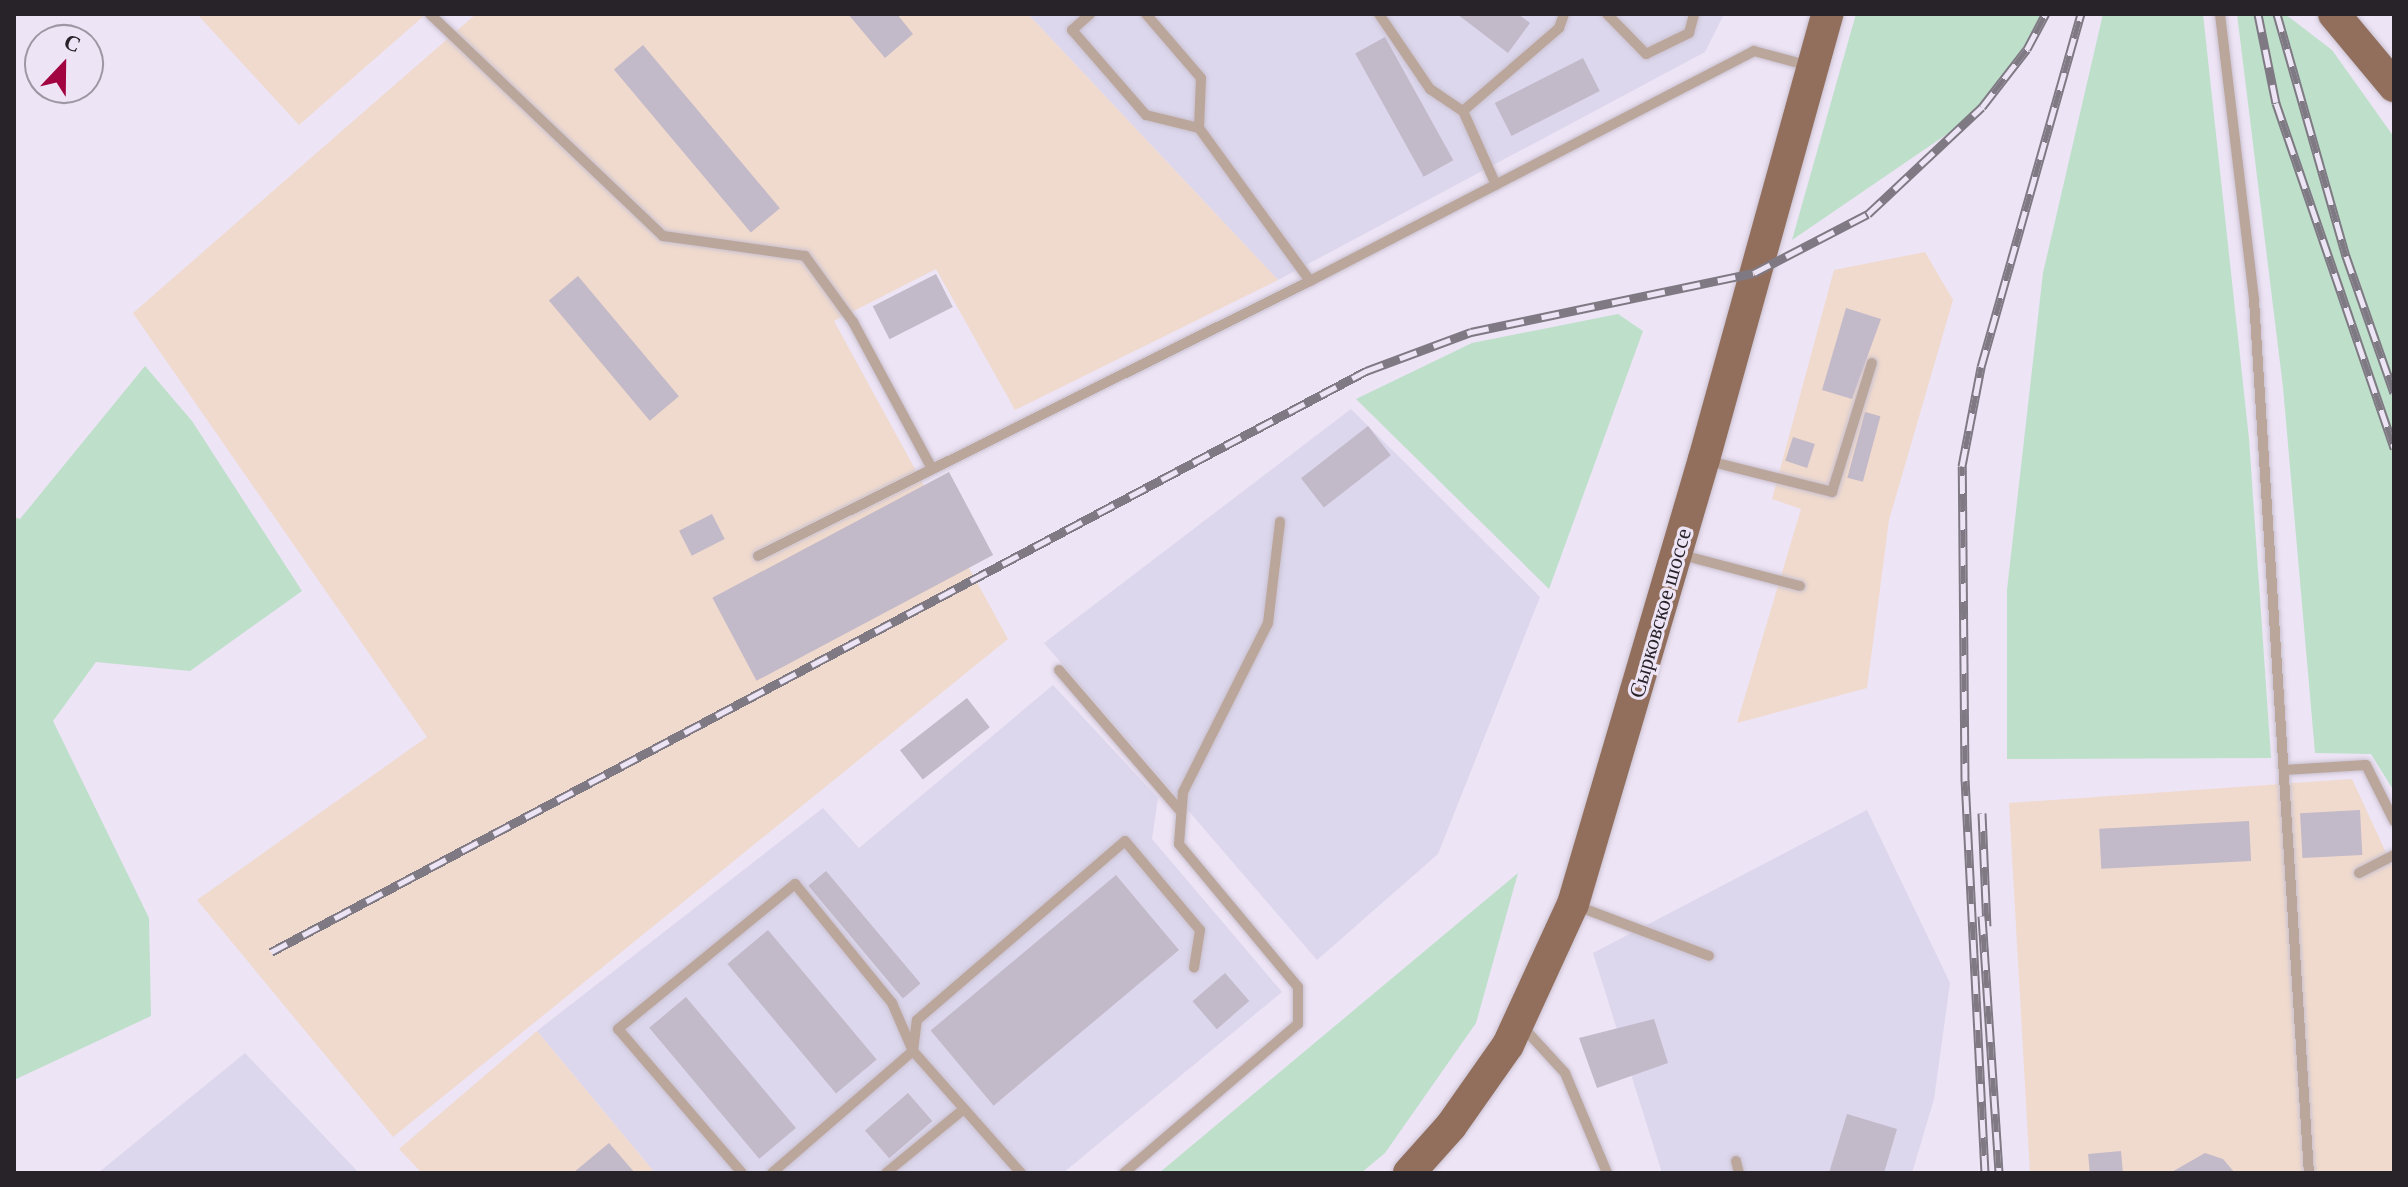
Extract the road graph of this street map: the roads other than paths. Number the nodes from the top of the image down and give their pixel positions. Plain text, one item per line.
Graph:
1 (430, 14) edge
2 (1090, 14) edge
3 (1146, 14) edge
4 (1379, 14) edge
5 (1564, 14) edge
6 (1607, 14) edge
7 (1694, 14) edge
8 (1827, 14) edge
9 (2220, 14) edge
10 (2334, 14) edge
11 (1812, 67) junction
12 (2394, 86) edge
13 (1463, 111) junction
14 (1199, 128) junction
15 (1496, 185) junction
16 (1310, 281) junction
17 (1872, 363) dead end
18 (1704, 459) junction
19 (932, 469) junction
20 (1280, 522) dead end
21 (1677, 554) junction
22 (758, 556) dead end
23 (1800, 586) dead end
24 (1059, 670) dead end
25 (2284, 770) junction
26 (1181, 812) junction
27 (2394, 821) edge
28 (2394, 855) edge
29 (2359, 873) dead end
30 (1573, 904) junction
31 (1709, 956) dead end
32 (1194, 968) dead end
33 (1520, 1023) junction
34 (913, 1051) junction
35 (964, 1109) junction
36 (1736, 1161) dead end
37 (742, 1173) edge
38 (772, 1173) edge
39 (886, 1173) edge
40 (1021, 1173) edge
41 (1124, 1173) edge
42 (1409, 1173) edge
43 (1607, 1173) edge
44 (1739, 1173) edge
45 (2309, 1173) edge

1 - 19 lane
2 - 14 lane
3 - 14 lane
4 - 13 lane
5 - 13 lane
6 - 7 lane
8 - 11 main road, Сырковское шоссе
9 - 25 lane
10 - 12 main road
11 - 15 lane
11 - 18 main road, Сырковское шоссе
13 - 15 lane
14 - 16 lane
15 - 16 lane
16 - 19 lane
17 - 18 lane
18 - 21 main road, Сырковское шоссе
19 - 22 lane
20 - 26 lane
21 - 23 lane
21 - 30 main road, Сырковское шоссе
24 - 26 lane
25 - 27 lane
25 - 45 lane
26 - 41 lane
28 - 29 lane
30 - 31 lane
30 - 33 main road, Сырковское шоссе
32 - 34 lane
33 - 42 main road, Сырковское шоссе
33 - 43 lane
34 - 35 lane
34 - 37 lane
34 - 38 lane
35 - 39 lane
35 - 40 lane
36 - 44 lane

